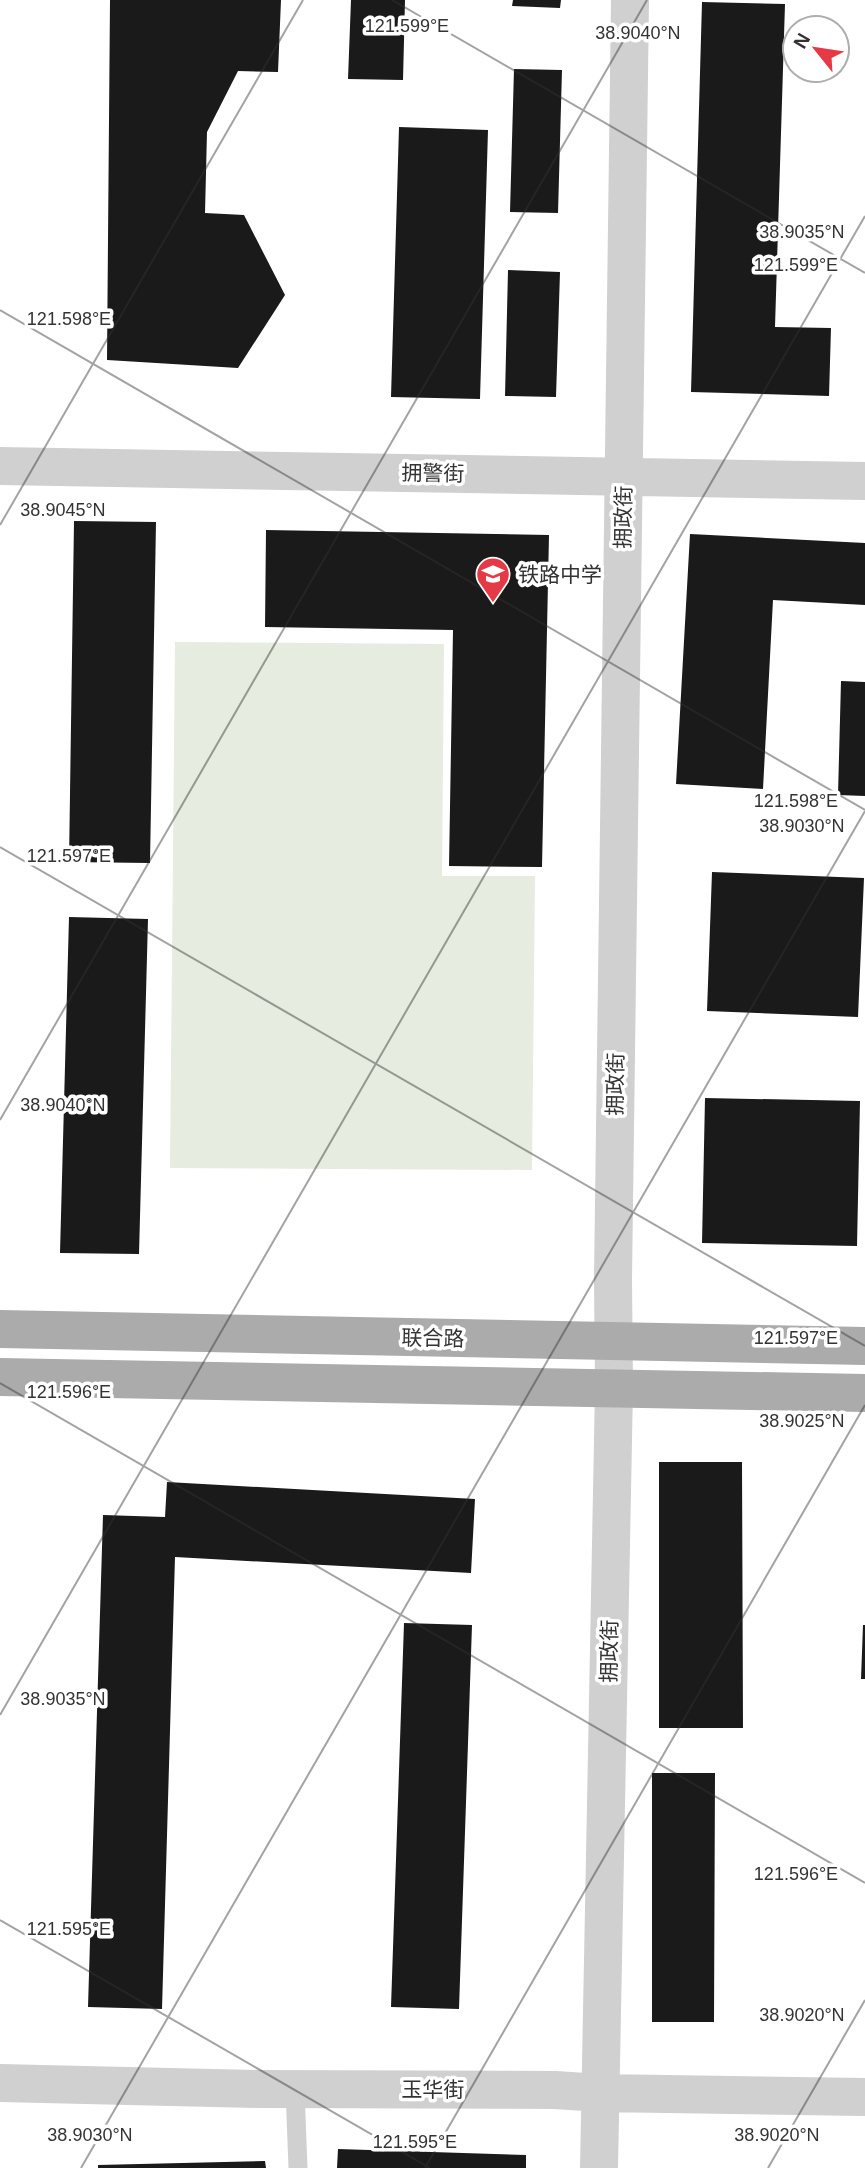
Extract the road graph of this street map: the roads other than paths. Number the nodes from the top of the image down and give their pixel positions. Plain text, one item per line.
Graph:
1 (630, 0) edge
2 (0, 466) edge
3 (623, 477) junction
4 (865, 481) edge
5 (0, 1329) edge
6 (614, 1341) junction
7 (865, 1346) edge
8 (0, 1377) edge
9 (614, 1388) junction
10 (865, 1392) edge
11 (0, 2083) edge
12 (295, 2089) junction
13 (600, 2093) junction
14 (865, 2097) edge
15 (298, 2168) edge
16 (599, 2168) edge

1 - 3 street, 拥政街
2 - 3 street, 拥警街
3 - 4 street, 拥警街
3 - 6 street, 拥政街
5 - 6 main road, 联合路
6 - 7 main road, 联合路
6 - 9 street, 拥政街
8 - 9 main road
9 - 10 main road
9 - 13 street, 拥政街
11 - 12 street, 玉华街
12 - 13 street, 玉华街
12 - 15 lane
13 - 14 street, 玉华街
13 - 16 street, 拥政街

